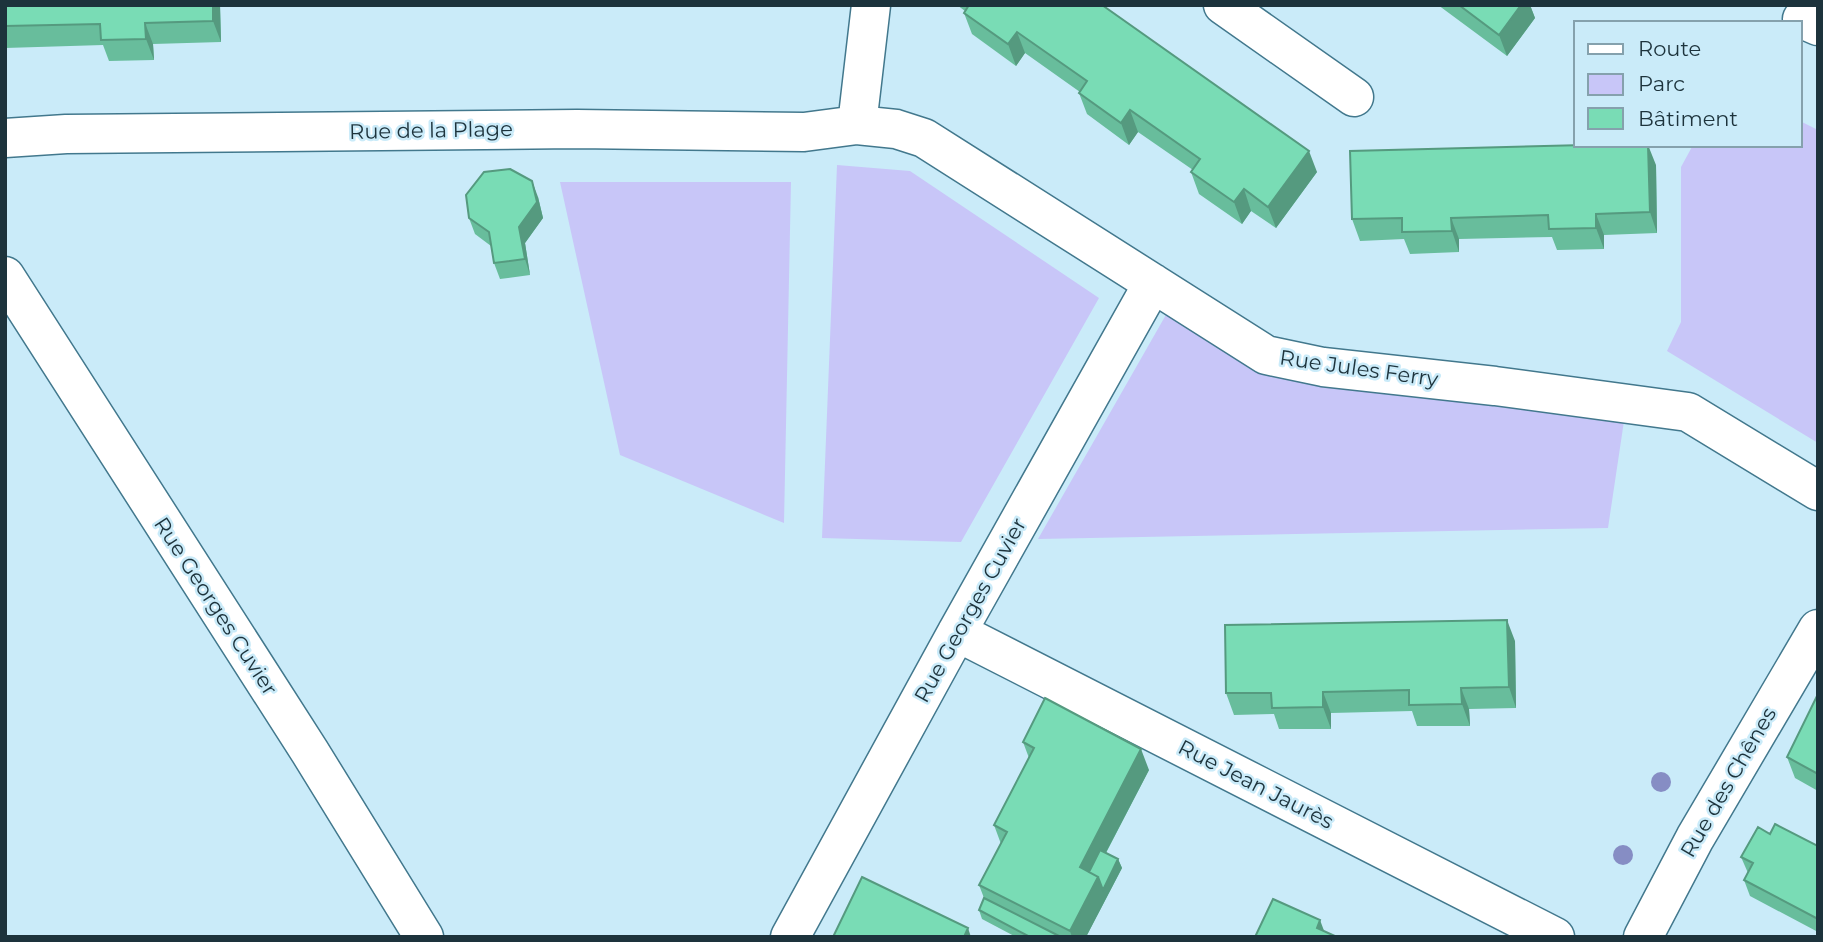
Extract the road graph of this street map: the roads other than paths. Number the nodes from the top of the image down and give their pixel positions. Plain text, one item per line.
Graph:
1 (871, 5) edge
2 (1223, 5) edge
3 (1354, 97) dead end
4 (857, 125) junction
5 (5, 138) edge
6 (5, 276) edge
7 (1153, 283) junction
8 (1818, 491) edge
9 (1818, 629) edge
10 (957, 632) junction
11 (424, 937) edge
12 (790, 937) edge
13 (1555, 937) edge
14 (1643, 937) edge

1 - 4 street
2 - 3 street
4 - 5 street, Rue de la Plage
4 - 7 street, Rue Jules Ferry
6 - 11 street, Rue Georges Cuvier
7 - 8 street, Rue Jules Ferry
7 - 10 street, Rue Georges Cuvier
9 - 14 street, Rue des Chênes
10 - 12 street, Rue Georges Cuvier
10 - 13 street, Rue Jean Jaurès

